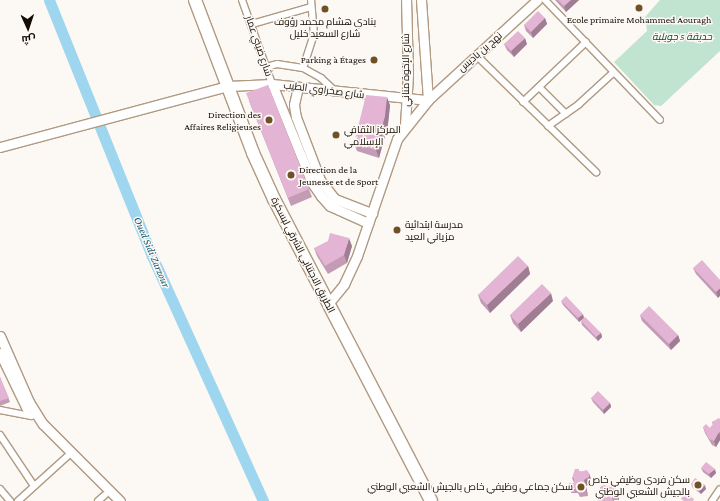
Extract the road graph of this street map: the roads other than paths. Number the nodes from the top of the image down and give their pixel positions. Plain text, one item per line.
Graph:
1 (187, 0) edge
2 (195, 0) edge
3 (242, 0) edge
4 (406, 0) edge
5 (421, 0) edge
6 (545, 0) edge
7 (534, 1) edge
8 (311, 3) edge
9 (252, 24) junction
10 (586, 42) junction
11 (407, 43) junction
12 (423, 43) junction
13 (476, 55) junction
14 (266, 66) junction
15 (303, 68) junction
16 (614, 72) junction
17 (272, 84) junction
18 (223, 86) junction
19 (298, 87) junction
20 (538, 87) junction
21 (335, 92) junction
22 (407, 100) junction
23 (428, 100) junction
24 (524, 102) junction
25 (294, 105) junction
26 (281, 107) junction
27 (566, 114) junction
28 (660, 120) dead end
29 (405, 125) junction
30 (548, 126) junction
31 (0, 147) edge
32 (596, 172) dead end
33 (316, 182) junction
34 (372, 213) junction
35 (368, 223) junction
36 (328, 304) junction
37 (0, 336) edge
38 (0, 353) edge
39 (0, 410) edge
40 (33, 415) junction
41 (0, 435) edge
42 (69, 455) junction
43 (34, 486) junction
44 (0, 489) edge
45 (720, 489) edge
46 (105, 499) edge
47 (10, 501) edge
48 (18, 501) edge
49 (120, 501) edge
50 (422, 501) edge
51 (431, 501) edge
52 (712, 501) edge

1 - 18 highway, الطريق الاجتنابي الشرقي لبسكرة
2 - 18 highway, الطريق الاجتنابي الشرقي لبسكرة
3 - 9 street, شارع ضيتي عمار
4 - 11 main road, شارع الإخوة مناني
5 - 12 main road, شارع الإخوة مناني
6 - 10 street
7 - 13 main road, نهج بن باديس
8 - 9 street
8 - 15 street
9 - 14 street, شارع ضيتي عمار
10 - 16 street
10 - 20 street
11 - 12 main road
11 - 22 main road, شارع الإخوة مناني
12 - 23 main road, شارع الإخوة مناني
13 - 23 main road, نهج بن باديس
13 - 24 street
14 - 15 street
14 - 17 street, شارع ضيتي عمار
15 - 21 street
16 - 27 street
16 - 28 street
17 - 18 main road, شارع صخراوي الطيب
17 - 19 main road, شارع صخراوي الطيب
17 - 26 main road, شارع ضيتي عمار
18 - 31 main road, شارع صخراوي الطيب
18 - 36 highway, الطريق الاجتنابي الشرقي لبسكرة
18 - 50 highway, الطريق الاجتنابي الشرقي لبسكرة
19 - 21 main road, شارع صخراوي الطيب
19 - 25 main road
20 - 24 street
20 - 27 street
21 - 22 main road, شارع صخراوي الطيب
22 - 23 main road, شارع صخراوي الطيب
22 - 29 main road, شارع الإخوة مناني
23 - 29 main road, شارع الإخوة مناني
24 - 30 street
25 - 26 main road
25 - 33 main road
26 - 33 main road, شارع ضيتي عمار
27 - 30 street
29 - 34 main road
30 - 32 street
33 - 34 main road
33 - 35 main road, شارع ضيتي عمار
34 - 35 main road
35 - 36 main road
36 - 51 highway, الطريق الاجتنابي الشرقي لبسكرة
37 - 40 main road
38 - 40 main road
39 - 40 street
40 - 42 main road
41 - 43 street
42 - 43 street
42 - 46 main road
42 - 49 main road
43 - 48 street
44 - 47 street
45 - 52 street

